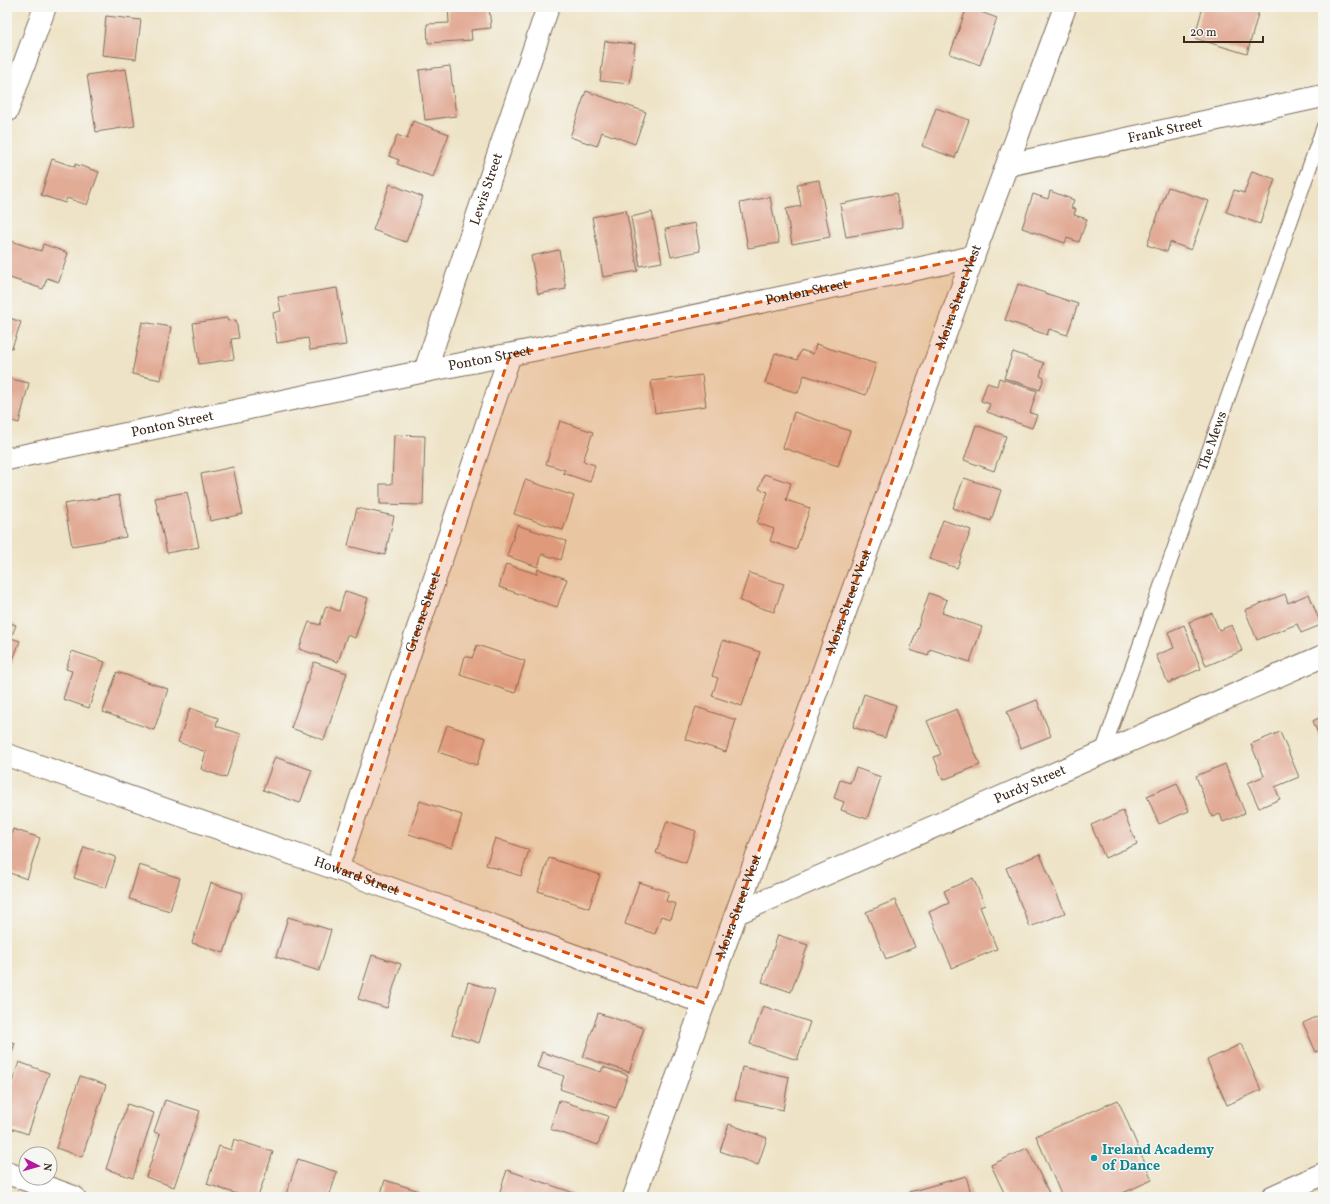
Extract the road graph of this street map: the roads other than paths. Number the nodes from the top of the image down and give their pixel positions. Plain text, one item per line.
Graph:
1 (45, 7) edge
2 (548, 7) edge
3 (1065, 7) edge
4 (1323, 96) edge
5 (7, 111) edge
6 (1323, 129) edge
7 (1008, 165) junction
8 (973, 258) junction
9 (510, 355) junction
10 (425, 371) junction
11 (7, 459) edge
12 (1323, 656) edge
13 (1102, 753) junction
14 (7, 755) edge
15 (336, 870) junction
16 (737, 912) junction
17 (704, 1003) junction
18 (7, 1173) edge
19 (1323, 1174) edge
20 (74, 1197) edge
21 (634, 1197) edge
22 (1272, 1197) edge

1 - 5 street
2 - 10 street, Lewis Street
3 - 7 street, Moira Street West
4 - 7 street, Frank Street
6 - 13 lane, The Mews
7 - 8 street, Moira Street West
8 - 9 street, Ponton Street
8 - 16 street, Moira Street West
9 - 10 street, Ponton Street
9 - 15 street, Greene Street
10 - 11 street, Ponton Street
12 - 13 street, Purdy Street
13 - 16 street, Purdy Street
14 - 15 street, Howard Street
15 - 17 street, Howard Street
16 - 17 street, Moira Street West
17 - 21 street, Moira Street West
18 - 20 street
19 - 22 street

